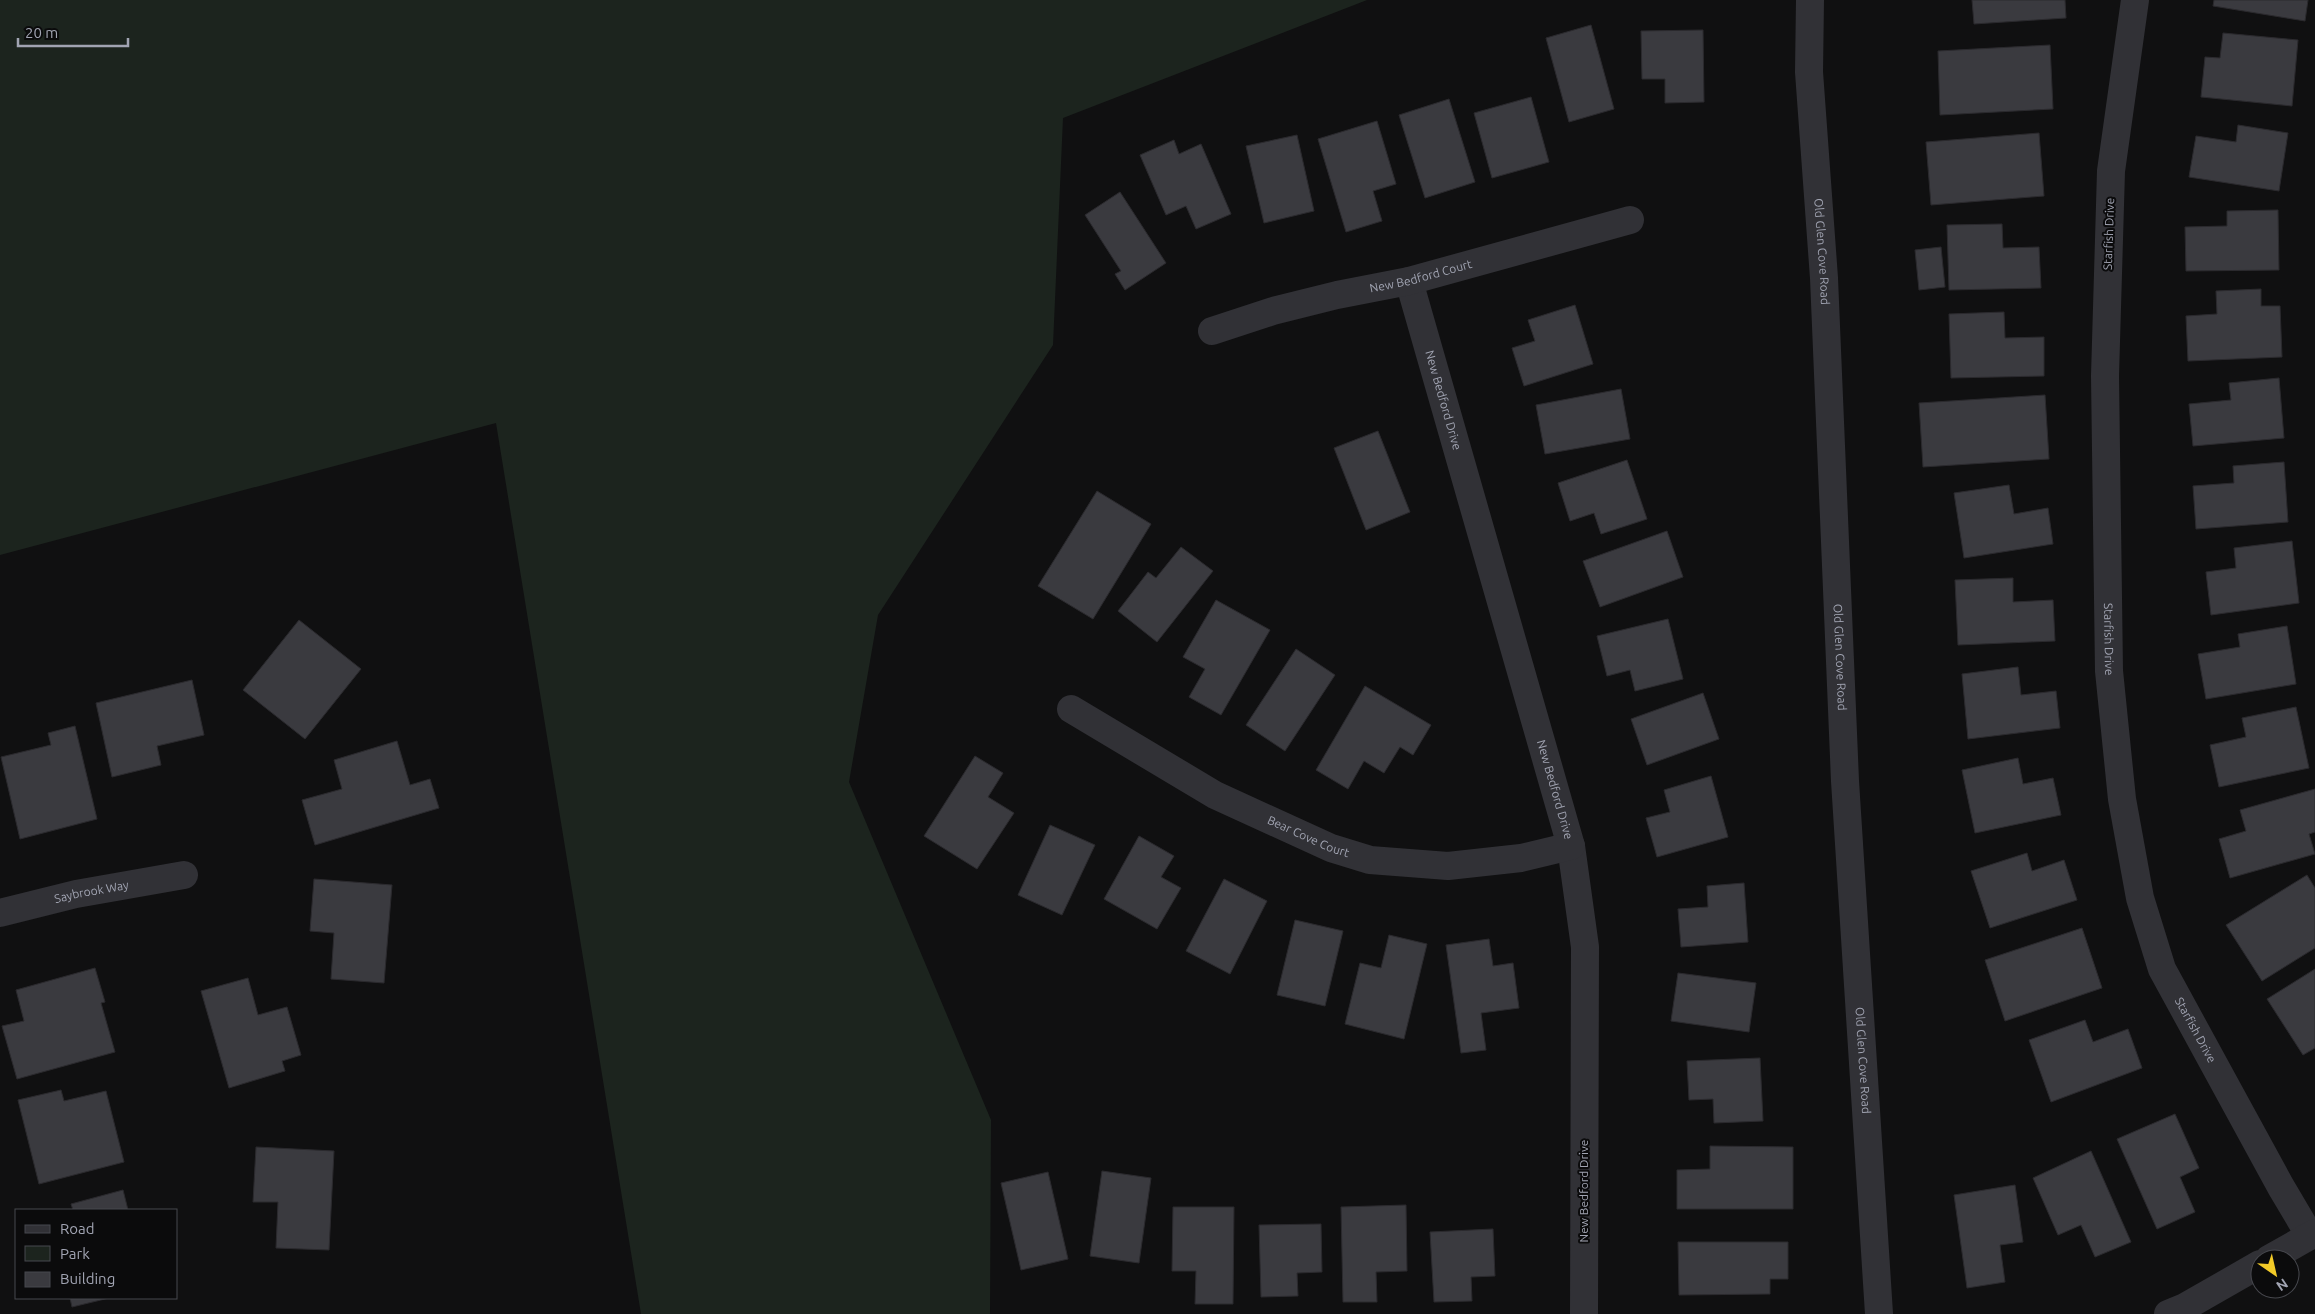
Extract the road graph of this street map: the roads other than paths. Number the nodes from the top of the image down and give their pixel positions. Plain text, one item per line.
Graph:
1 (1810, 0) edge
2 (2135, 0) edge
3 (1630, 220) dead end
4 (1409, 281) junction
5 (1212, 331) dead end
6 (1071, 709) dead end
7 (1571, 846) junction
8 (184, 875) dead end
9 (0, 913) edge
10 (2313, 1234) edge
11 (2287, 1249) edge
12 (2250, 1270) edge
13 (1584, 1314) edge
14 (1879, 1314) edge
15 (2168, 1314) edge

1 - 14 street, Old Glen Cove Road
2 - 10 street, Starfish Drive
3 - 4 street, New Bedford Court
4 - 5 street, New Bedford Court
4 - 7 street, New Bedford Drive
6 - 7 street, Bear Cove Court
7 - 13 street, New Bedford Drive
8 - 9 street, Saybrook Way
10 - 11 street
12 - 15 street

